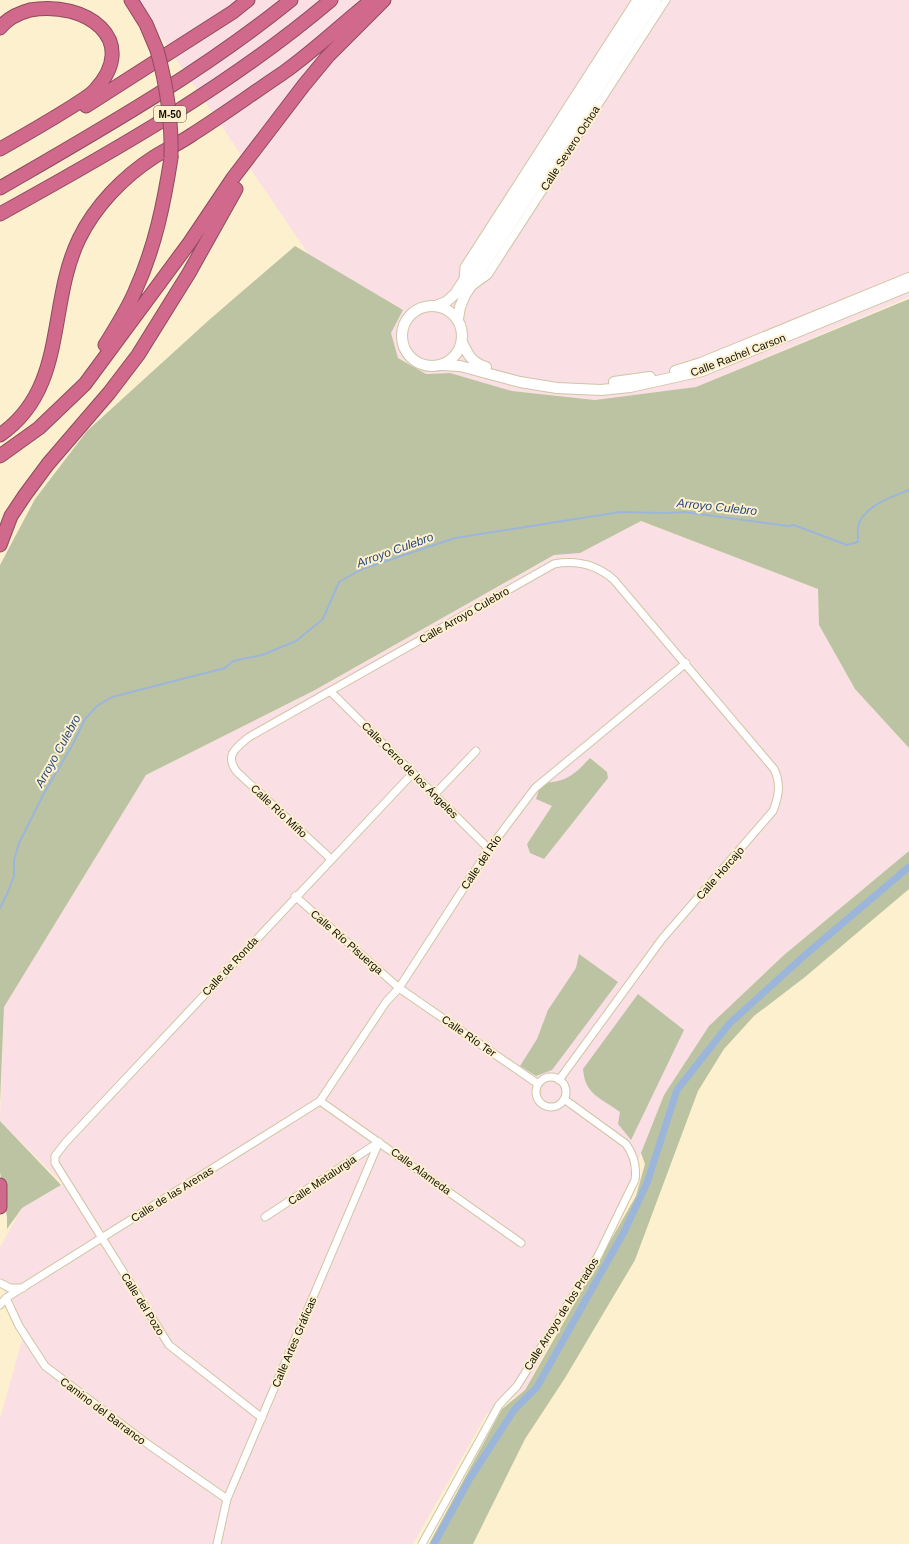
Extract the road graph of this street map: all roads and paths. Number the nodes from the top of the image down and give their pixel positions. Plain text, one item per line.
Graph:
1 (131, 0) edge
2 (248, 0) edge
3 (291, 0) edge
4 (331, 0) edge
5 (372, 0) edge
6 (384, 0) edge
7 (636, 0) edge
8 (645, 0) edge
9 (656, 0) edge
10 (666, 0) edge
11 (0, 28) edge
12 (272, 127) junction
13 (0, 150) edge
14 (0, 188) edge
15 (0, 214) edge
16 (909, 278) edge
17 (466, 286) junction
18 (909, 286) edge
19 (438, 305) junction
20 (458, 319) junction
21 (462, 342) junction
22 (441, 365) junction
23 (39, 428) junction
24 (0, 435) edge
25 (0, 456) edge
26 (0, 545) edge
27 (686, 663) junction
28 (331, 692) junction
29 (476, 750) dead end
30 (231, 760) joint
31 (413, 773) junction
32 (434, 795) junction
33 (490, 848) junction
34 (331, 859) junction
35 (295, 896) junction
36 (399, 988) junction
37 (559, 1080) junction
38 (538, 1084) junction
39 (564, 1099) junction
40 (320, 1100) junction
41 (379, 1142) junction
42 (55, 1163) joint
43 (0, 1185) edge
44 (0, 1207) edge
45 (265, 1217) dead end
46 (101, 1239) junction
47 (521, 1243) dead end
48 (3, 1285) edge
49 (24, 1288) junction
50 (3, 1298) edge
51 (0, 1305) edge
52 (262, 1418) junction
53 (227, 1499) junction
54 (217, 1544) edge
55 (422, 1544) edge

1 - 23 highway, bridge
2 - 13 highway
3 - 14 highway, M-50
4 - 15 highway, M-50
5 - 24 highway
6 - 12 highway
7 - 17 street, Calle Severo Ochoa
8 - 17 street, Calle Severo Ochoa
9 - 17 street, Calle Severo Ochoa
10 - 17 street, Calle Severo Ochoa
11 - 13 highway
12 - 23 highway
12 - 26 highway
16 - 21 street, Calle Rachel Carson
17 - 19 street, Calle Severo Ochoa
17 - 20 street, Calle Severo Ochoa
18 - 22 street, Calle Rachel Carson
19 - 20 street
19 - 22 street
20 - 21 street
21 - 22 street
23 - 25 highway
27 - 28 street, Calle Arroyo Culebro
27 - 33 street, Calle del Río
27 - 37 street, Calle Horcajo
28 - 30 street, Calle Arroyo Culebro
28 - 31 street, Calle Cerro de los Ángeles
29 - 32 street
30 - 34 street, Calle Río Miño
31 - 32 street, Calle Cerro de los Ángeles
31 - 34 street, Calle de Ronda
32 - 33 street, Calle Cerro de los Ángeles
33 - 36 street, Calle del Río
34 - 35 street, Calle de Ronda
35 - 36 street, Calle Río Pisuerga
35 - 42 street, Calle de Ronda
36 - 38 street, Calle Río Ter
36 - 40 street, Calle del Río
37 - 38 street
37 - 39 street
38 - 39 street
39 - 55 street, Calle Arroyo de los Prados
40 - 41 street, Calle Alameda
40 - 46 street, Calle de las Arenas
41 - 45 street, Calle Metalurgia
41 - 47 street, Calle Alameda
41 - 52 street, Calle Artes Gráficas
42 - 46 street, Calle del Pozo
43 - 44 highway
46 - 49 street, Calle de las Arenas
46 - 52 street, Calle del Pozo
48 - 49 street
48 - 50 street, Camino del Barranco
49 - 50 street, Calle de las Arenas
50 - 51 street
50 - 53 street, Camino del Barranco
52 - 53 street, Calle Artes Gráficas
53 - 54 street, Calle Artes Gráficas

